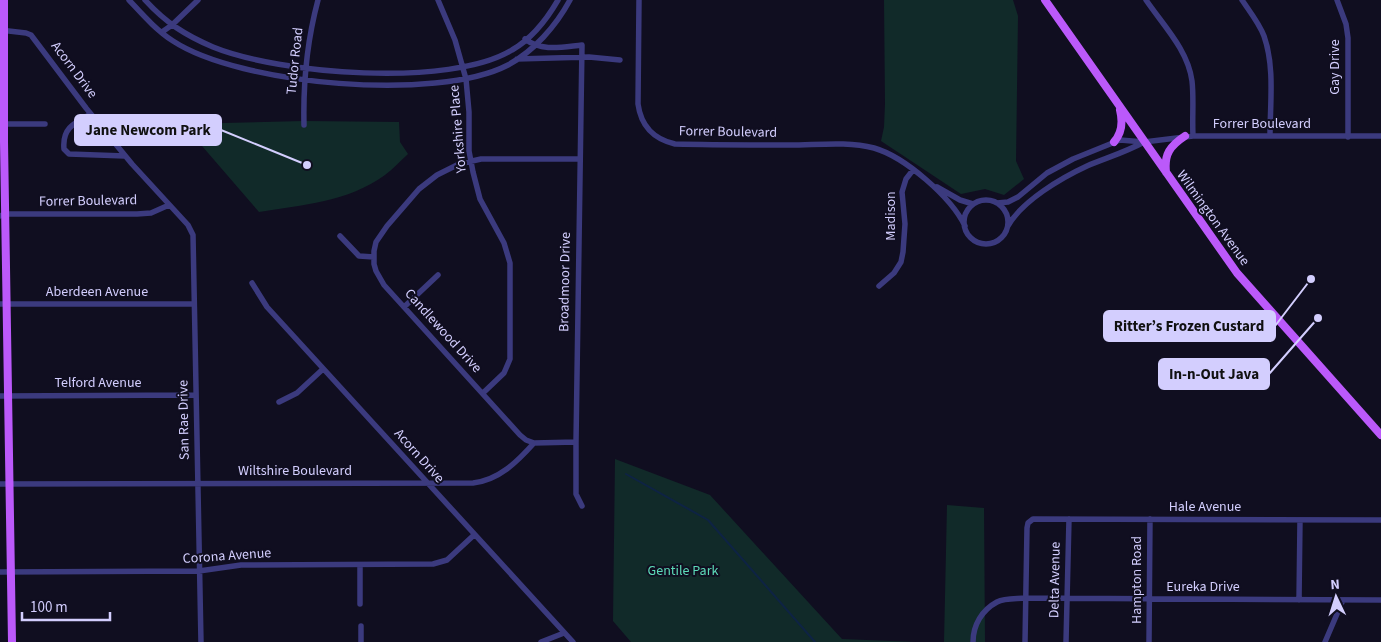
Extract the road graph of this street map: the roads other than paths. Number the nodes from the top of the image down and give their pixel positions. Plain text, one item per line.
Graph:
1 (4, 0) edge
2 (129, 0) edge
3 (145, 0) edge
4 (198, 0) edge
5 (318, 0) edge
6 (438, 0) edge
7 (558, 0) edge
8 (570, 0) edge
9 (639, 0) edge
10 (1044, 0) edge
11 (1146, 0) edge
12 (1242, 0) edge
13 (1337, 0) edge
14 (172, 25) junction
15 (1, 32) edge
16 (162, 32) junction
17 (525, 39) junction
18 (534, 46) junction
19 (581, 58) junction
20 (517, 59) junction
21 (620, 60) dead end
22 (463, 67) junction
23 (306, 68) junction
24 (466, 79) junction
25 (304, 80) junction
26 (1120, 108) junction
27 (91, 114) junction
28 (2, 124) edge
29 (45, 124) dead end
30 (304, 125) dead end
31 (1189, 136) junction
32 (1270, 136) junction
33 (1348, 136) junction
34 (1381, 136) edge
35 (1114, 142) junction
36 (1144, 142) junction
37 (125, 156) junction
38 (579, 159) junction
39 (470, 160) junction
40 (913, 170) junction
41 (1167, 174) junction
42 (932, 185) junction
43 (997, 203) junction
44 (974, 204) junction
45 (169, 206) junction
46 (2, 214) edge
47 (964, 226) junction
48 (1008, 226) junction
49 (340, 236) dead end
50 (374, 258) junction
51 (438, 276) dead end
52 (252, 284) dead end
53 (879, 286) dead end
54 (3, 304) edge
55 (194, 304) junction
56 (404, 307) junction
57 (323, 369) junction
58 (483, 393) junction
59 (196, 394) junction
60 (4, 396) edge
61 (279, 402) dead end
62 (1381, 435) edge
63 (576, 442) junction
64 (534, 443) junction
65 (198, 483) junction
66 (427, 483) junction
67 (0, 484) edge
68 (10, 484) junction
69 (582, 506) dead end
70 (1069, 519) junction
71 (1150, 519) junction
72 (1300, 520) junction
73 (1381, 520) edge
74 (474, 534) junction
75 (360, 565) junction
76 (0, 572) edge
77 (11, 572) junction
78 (200, 572) junction
79 (1026, 598) junction
80 (1068, 598) junction
81 (1150, 599) junction
82 (1299, 600) junction
83 (1343, 600) junction
84 (1381, 600) edge
85 (360, 604) dead end
86 (360, 626) dead end
87 (564, 633) junction
88 (12, 642) edge
89 (201, 642) edge
90 (361, 642) edge
91 (541, 642) edge
92 (573, 642) edge
93 (973, 642) edge
94 (1025, 642) edge
95 (1066, 642) edge
96 (1150, 642) edge
97 (1325, 642) edge

1 - 15 main road
2 - 16 street
3 - 14 street
4 - 14 street
5 - 23 street, Tudor Road
6 - 22 street, Yorkshire Place
7 - 17 street
8 - 18 street
9 - 40 street, Forrer Boulevard
10 - 26 main road, Wilmington Avenue
11 - 31 street
12 - 32 street
13 - 33 street, Gay Drive
14 - 16 street
14 - 23 street
15 - 27 street, Acorn Drive
15 - 28 main road
16 - 25 street
17 - 18 street
17 - 22 street
18 - 19 street
18 - 20 street
19 - 20 street
19 - 21 street
19 - 38 street, Broadmoor Drive
20 - 24 street
22 - 23 street
22 - 24 street, Yorkshire Place
23 - 25 street, Tudor Road
24 - 25 street
24 - 39 street, Yorkshire Place
25 - 30 street, Tudor Road
26 - 35 main road
26 - 36 main road, Wilmington Avenue
27 - 37 street, Acorn Drive
27 - 37 street
28 - 29 street
28 - 46 main road
31 - 32 street, Forrer Boulevard
31 - 36 street, Forrer Boulevard
31 - 41 main road
32 - 33 street, Forrer Boulevard
33 - 34 street, Forrer Boulevard
35 - 36 street, Forrer Boulevard
35 - 43 street, Forrer Boulevard
36 - 41 main road, Wilmington Avenue
36 - 48 street, Forrer Boulevard
37 - 45 street, Acorn Drive
38 - 39 street
38 - 63 street, Broadmoor Drive
39 - 50 street
39 - 58 street, Yorkshire Place
40 - 42 street, Forrer Boulevard
40 - 53 street, Madison
41 - 62 main road, Wilmington Avenue
42 - 44 street, Forrer Boulevard
42 - 47 street, Forrer Boulevard
43 - 44 street, Forrer Boulevard
43 - 48 street
44 - 47 street
45 - 46 street, Forrer Boulevard
45 - 55 street, San Rae Drive
46 - 54 main road
47 - 48 street, Forrer Boulevard
49 - 50 street
50 - 56 street, Candlewood Drive
51 - 56 street
52 - 57 street, Acorn Drive
54 - 55 street, Aberdeen Avenue
54 - 60 main road
55 - 59 street, San Rae Drive
56 - 58 street, Candlewood Drive
57 - 61 street
57 - 66 street, Acorn Drive
58 - 64 street, Candlewood Drive
59 - 60 street, Telford Avenue
59 - 65 street, San Rae Drive
60 - 68 main road
63 - 64 street
63 - 69 street, Broadmoor Drive
64 - 66 street, Wiltshire Boulevard
65 - 66 street, Wiltshire Boulevard
65 - 68 street, Wiltshire Boulevard
65 - 78 street, San Rae Drive
66 - 74 street, Acorn Drive
67 - 68 street, Wiltshire Boulevard
68 - 77 main road
70 - 71 street, Hale Avenue
70 - 79 street, Hale Avenue
70 - 80 street, Delta Avenue
71 - 72 street, Hale Avenue
71 - 81 street, Hampton Road
72 - 73 street, Hale Avenue
72 - 82 street
74 - 75 street, Corona Avenue
74 - 87 street, Acorn Drive
75 - 78 street, Corona Avenue
75 - 85 street
76 - 77 street, Corona Avenue
77 - 78 street, Corona Avenue
77 - 88 main road
78 - 89 street, San Rae Drive
79 - 80 street, Eureka Drive
79 - 93 street, Eureka Drive
79 - 94 street
80 - 81 street, Eureka Drive
80 - 95 street, Delta Avenue
81 - 82 street, Eureka Drive
81 - 96 street, Hampton Road
82 - 83 street, Eureka Drive
83 - 84 street, Eureka Drive
83 - 97 street
86 - 90 street
87 - 91 street
87 - 92 street, Acorn Drive

